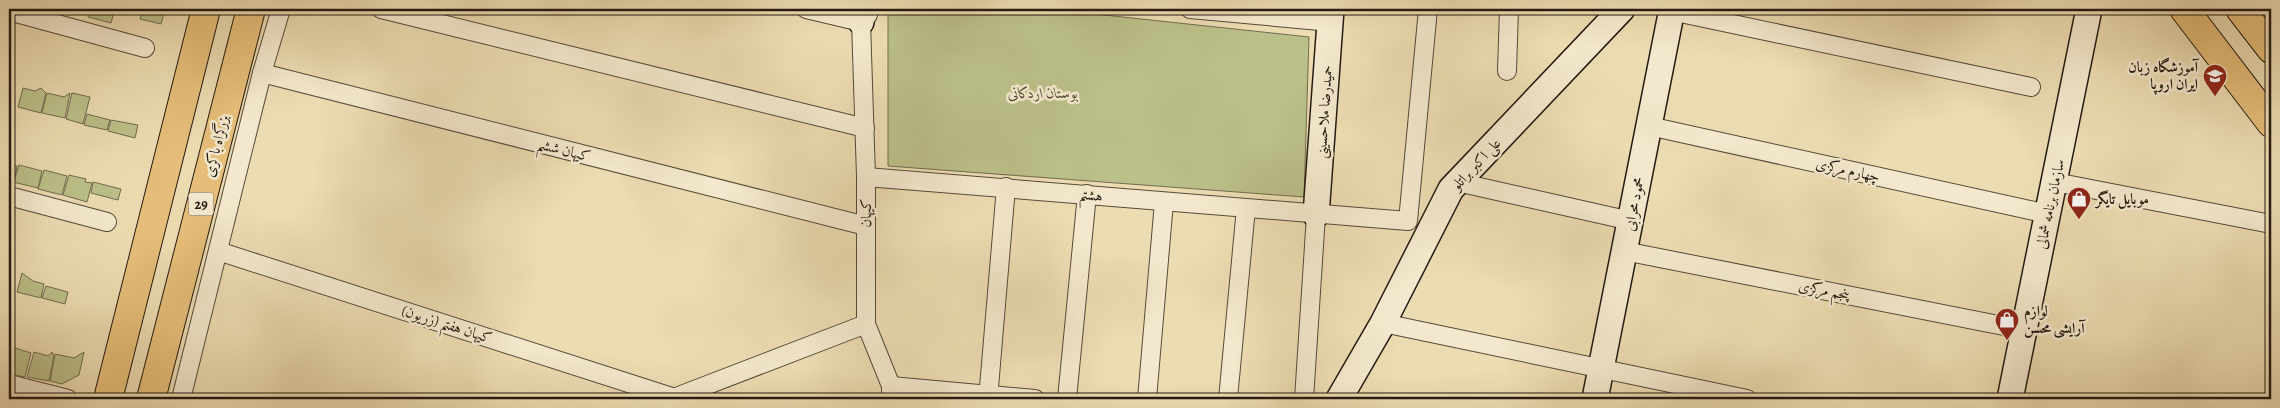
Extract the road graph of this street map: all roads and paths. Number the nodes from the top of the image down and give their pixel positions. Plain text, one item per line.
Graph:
1 (251, 9) edge
2 (281, 9) edge
3 (380, 9) edge
4 (806, 9) edge
5 (1190, 9) edge
6 (1428, 9) edge
7 (1509, 9) edge
8 (1622, 9) edge
9 (2089, 9) edge
10 (2184, 9) edge
11 (2240, 9) edge
12 (1672, 10) edge
13 (9, 12) edge
14 (861, 12) edge
15 (1331, 15) edge
16 (200, 16) edge
17 (145, 48) dead end
18 (2271, 49) edge
19 (1507, 71) dead end
20 (262, 73) junction
21 (2031, 87) dead end
22 (2271, 123) edge
23 (1648, 126) junction
24 (865, 128) junction
25 (866, 177) junction
26 (1457, 182) junction
27 (2055, 182) junction
28 (1006, 187) junction
29 (1087, 194) junction
30 (9, 196) edge
31 (1164, 202) junction
32 (1246, 208) junction
33 (2048, 214) junction
34 (1316, 215) junction
35 (1631, 221) junction
36 (107, 222) dead end
37 (2271, 224) edge
38 (866, 226) junction
39 (218, 250) junction
40 (1624, 251) junction
41 (1383, 323) junction
42 (866, 324) junction
43 (2024, 330) junction
44 (1601, 369) junction
45 (9, 384) edge
46 (888, 395) edge
47 (988, 397) edge
48 (2015, 398) edge
49 (68, 399) edge
50 (108, 399) edge
51 (151, 399) edge
52 (181, 399) edge
53 (673, 399) edge
54 (1036, 399) edge
55 (1067, 399) edge
56 (1147, 399) edge
57 (1228, 399) edge
58 (1304, 399) edge
59 (1339, 399) edge
60 (1594, 399) edge
61 (1747, 399) edge

1 - 51 main road, بزرگراه باکری / 29
2 - 20 street
3 - 24 street
4 - 14 street
5 - 15 street
6 - 34 street, هشتم
7 - 19 street
8 - 26 street, علی اکبر براتلو
9 - 27 street, سازمان برنامه شمالی
10 - 22 main road
11 - 18 main road
12 - 21 street
12 - 23 street, محمود محرابی
13 - 17 street
14 - 24 street, کیهان
15 - 34 street, حمیدرضا ملاحسینی
16 - 50 main road
20 - 38 street, کیهان ششم
20 - 39 street
23 - 33 street, چهارم مرکزی
23 - 35 street, محمود محرابی
24 - 25 street, کیهان
25 - 28 street, هشتم
25 - 38 street, کیهان
26 - 35 street
26 - 41 street, علی اکبر براتلو
27 - 33 street, سازمان برنامه شمالی
27 - 37 street
28 - 29 street, هشتم
28 - 47 street
29 - 31 street, هشتم
29 - 55 street
30 - 36 street
31 - 32 street, هشتم
31 - 56 street
32 - 34 street, هشتم
32 - 57 street
33 - 43 street, سازمان برنامه شمالی
34 - 58 street
35 - 40 street, محمود محرابی
38 - 42 street, کیهان
39 - 52 street
39 - 53 street, کیهان هفتم (زریون)
40 - 43 street, پنجم مرکزی
40 - 44 street, محمود محرابی
41 - 44 street
41 - 59 street, علی اکبر براتلو
42 - 46 street, کیهان
42 - 53 street
43 - 48 street, سازمان برنامه شمالی
44 - 60 street, محمود محرابی
44 - 61 street
45 - 49 street
46 - 47 street
47 - 54 street

